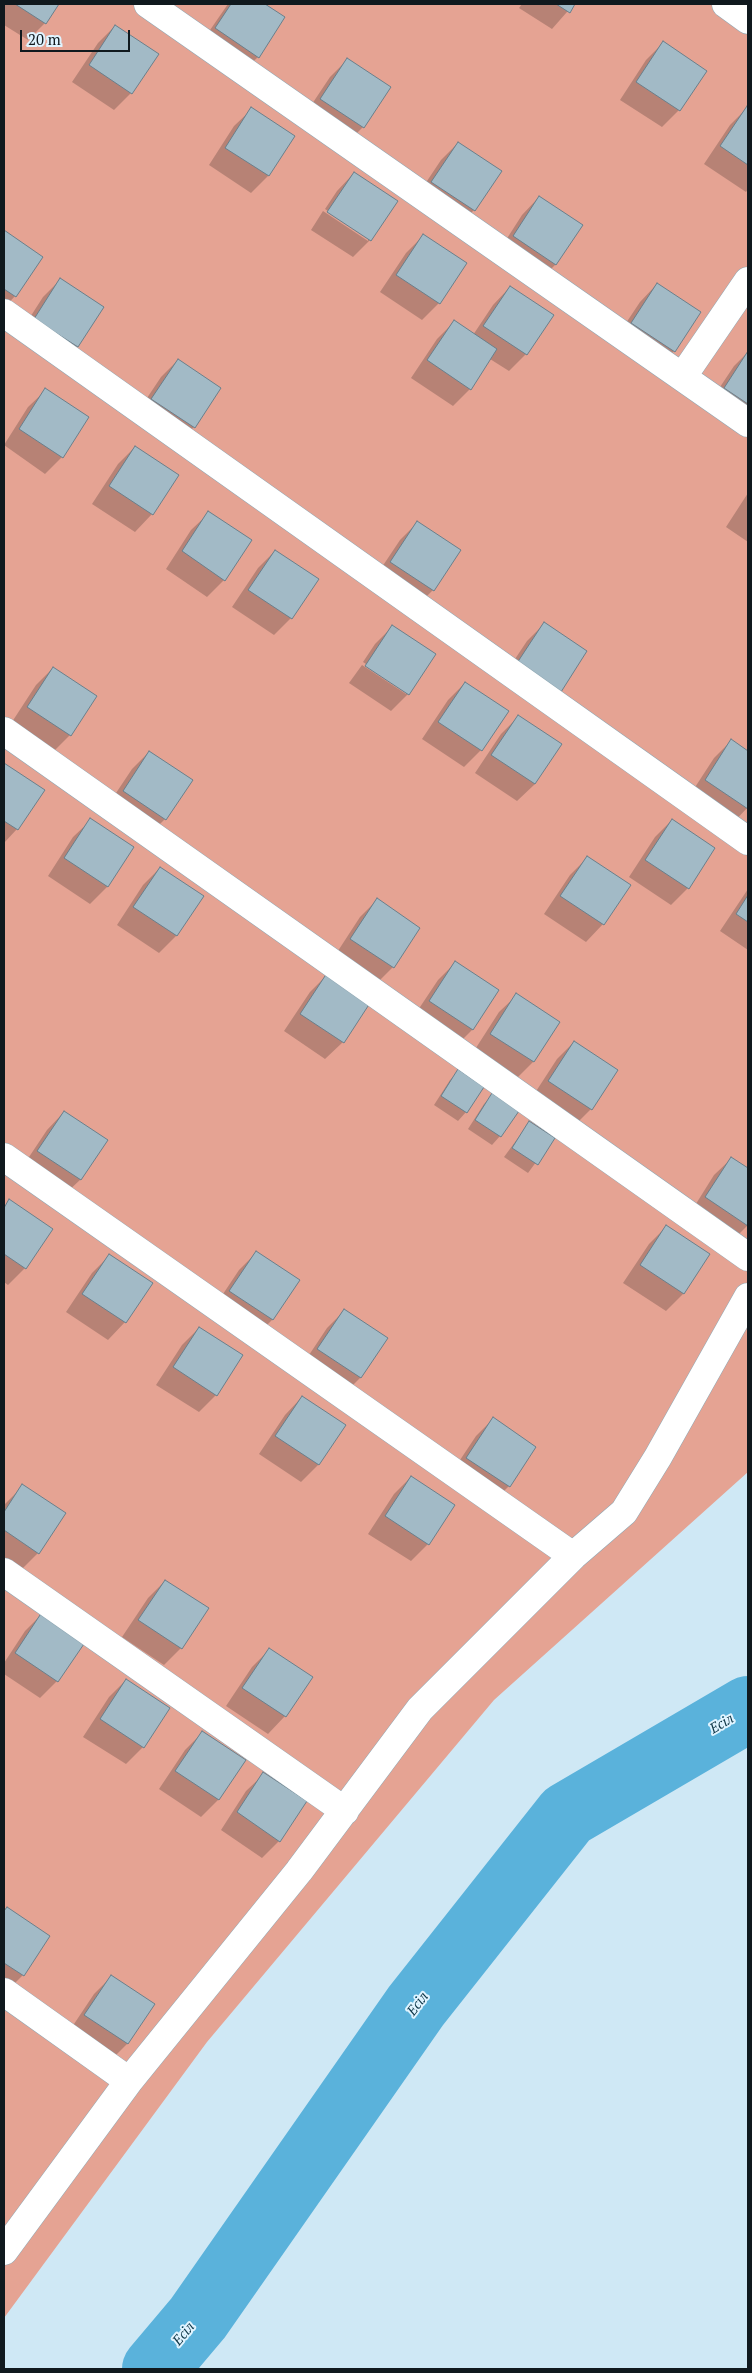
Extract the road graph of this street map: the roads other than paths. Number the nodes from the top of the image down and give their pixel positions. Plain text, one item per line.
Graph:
1 (148, 4) edge
2 (726, 4) edge
3 (748, 20) edge
4 (748, 281) edge
5 (4, 312) edge
6 (683, 376) junction
7 (748, 423) edge
8 (4, 732) edge
9 (748, 841) edge
10 (4, 1157) edge
11 (748, 1258) edge
12 (748, 1297) edge
13 (573, 1556) junction
14 (4, 1572) edge
15 (345, 1811) junction
16 (4, 1992) edge
17 (129, 2081) junction
18 (4, 2251) edge

1 - 6 street
2 - 3 street
4 - 6 street
5 - 9 street
6 - 7 street
8 - 11 street
10 - 13 street
12 - 13 street
13 - 15 street
14 - 15 street
15 - 17 street
16 - 17 street
17 - 18 street

